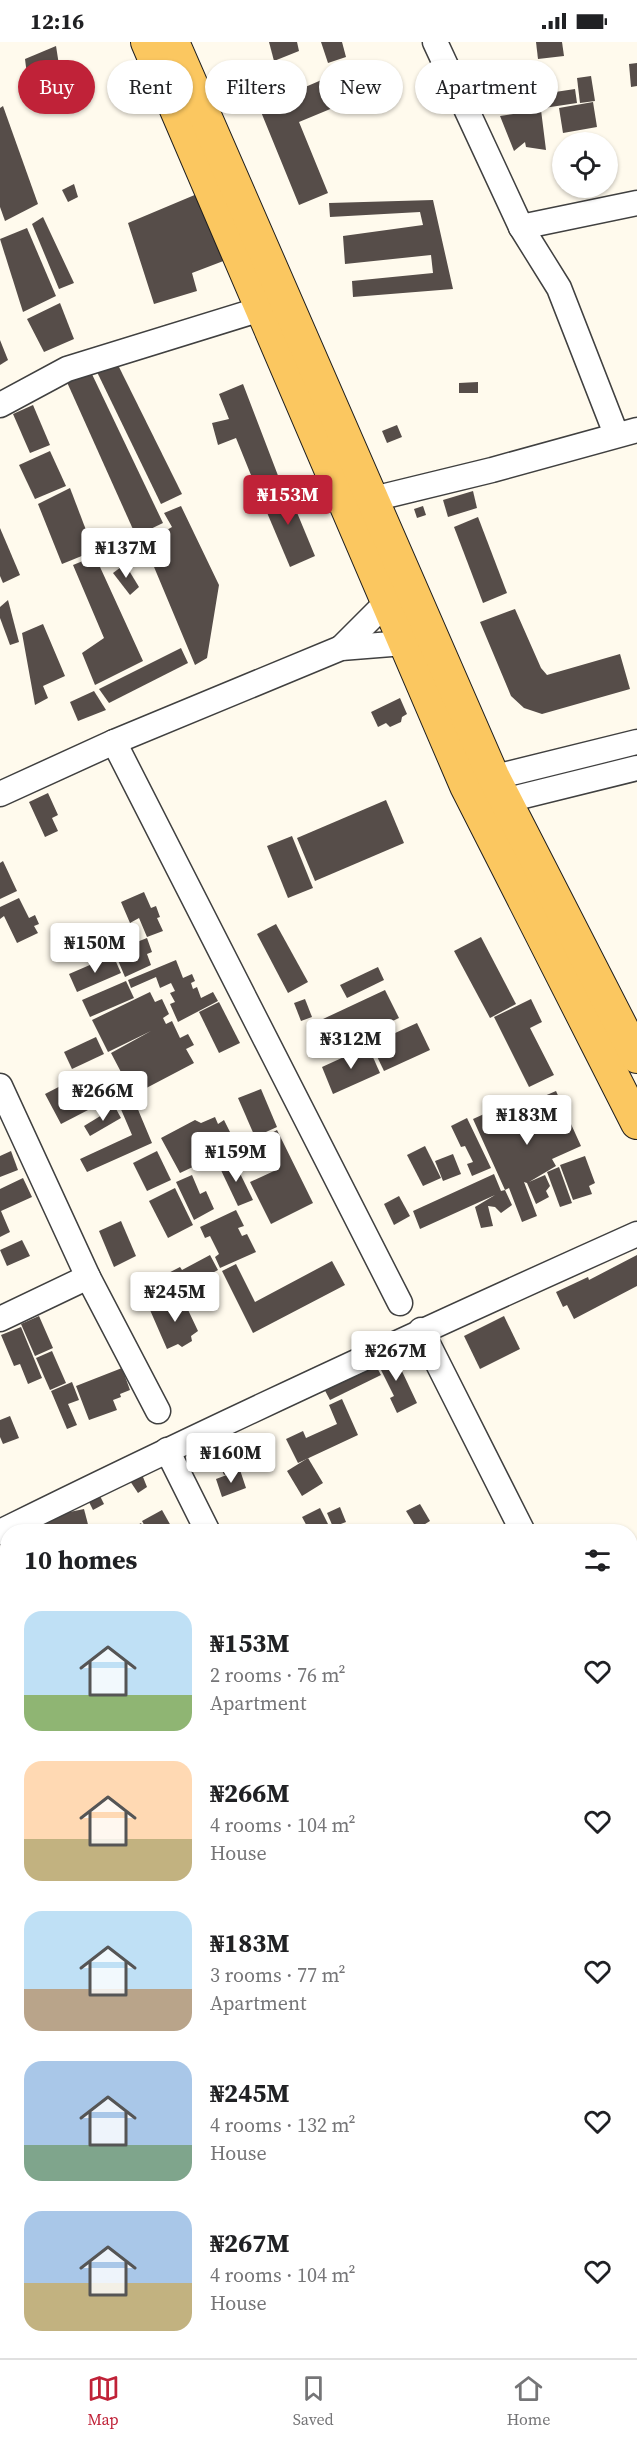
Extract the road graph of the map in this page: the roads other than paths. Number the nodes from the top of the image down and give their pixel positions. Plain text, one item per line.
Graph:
1 (147, 42) edge
2 (173, 42) edge
3 (435, 42) edge
4 (637, 203) edge
5 (521, 228) junction
6 (261, 309) junction
7 (0, 405) edge
8 (627, 432) edge
9 (373, 499) junction
10 (388, 601) junction
11 (404, 642) junction
12 (341, 648) junction
13 (114, 742) junction
14 (637, 742) edge
15 (637, 768) edge
16 (485, 793) junction
17 (0, 794) edge
18 (637, 1057) edge
19 (0, 1086) edge
20 (637, 1123) edge
21 (637, 1234) edge
22 (88, 1276) junction
23 (400, 1303) dead end
24 (0, 1319) edge
25 (422, 1330) junction
26 (158, 1411) dead end
27 (166, 1450) junction
28 (16, 1524) edge
29 (204, 1524) edge
30 (519, 1524) edge

1 - 6 main road
2 - 9 main road
3 - 5 street
4 - 5 street
5 - 8 street
6 - 7 street
6 - 10 main road
8 - 9 street
9 - 16 main road
10 - 11 main road
10 - 12 street
11 - 12 street
11 - 16 main road
12 - 13 street
13 - 17 street
13 - 23 street
14 - 16 street
15 - 16 street
16 - 18 main road
16 - 20 main road
19 - 22 street
21 - 25 street
22 - 24 street
22 - 26 street
25 - 27 street
25 - 30 street
27 - 28 street
27 - 29 street

